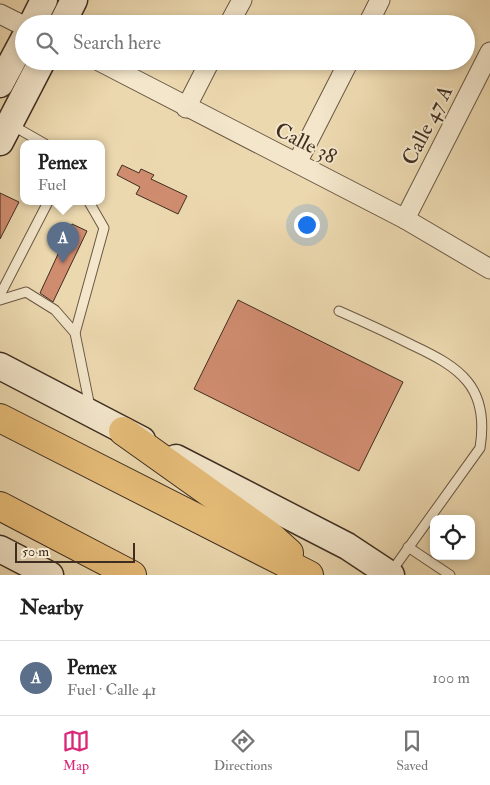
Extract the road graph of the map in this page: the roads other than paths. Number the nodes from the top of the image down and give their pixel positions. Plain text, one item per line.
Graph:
1 (44, 0) edge
2 (74, 0) edge
3 (242, 0) edge
4 (380, 0) edge
5 (0, 14) edge
6 (36, 15) edge
7 (66, 15) edge
8 (234, 15) edge
9 (372, 15) edge
10 (15, 22) edge
11 (490, 52) edge
12 (15, 56) edge
13 (37, 70) edge
14 (116, 70) edge
15 (205, 70) edge
16 (344, 70) edge
17 (0, 84) edge
18 (186, 108) junction
19 (3, 128) edge
20 (34, 140) edge
21 (297, 163) junction
22 (46, 205) edge
23 (91, 205) edge
24 (405, 219) junction
25 (490, 269) edge
26 (0, 295) edge
27 (0, 300) edge
28 (339, 311) dead end
29 (75, 333) junction
30 (0, 366) edge
31 (92, 415) junction
32 (0, 418) edge
33 (123, 431) junction
34 (0, 506) edge
35 (408, 547) junction
36 (0, 549) edge
37 (50, 575) edge
38 (132, 575) edge
39 (309, 575) edge
40 (315, 575) edge
41 (390, 575) edge
42 (450, 575) edge

1 - 6 main road
2 - 7 main road
3 - 8 street
4 - 9 street
5 - 10 street
11 - 24 street, Calle 47 A
12 - 17 main road
13 - 19 main road
14 - 18 street, Calle 38
15 - 18 street
16 - 21 street
18 - 21 street, Calle 38
19 - 20 lane
21 - 24 street, Calle 38
22 - 26 lane
23 - 29 lane
24 - 25 street, Calle 38
27 - 29 lane
28 - 35 lane
29 - 31 lane
30 - 31 main road
31 - 33 main road
32 - 39 highway
33 - 40 highway
33 - 41 main road
34 - 38 highway
35 - 41 lane
35 - 42 lane
36 - 37 main road

